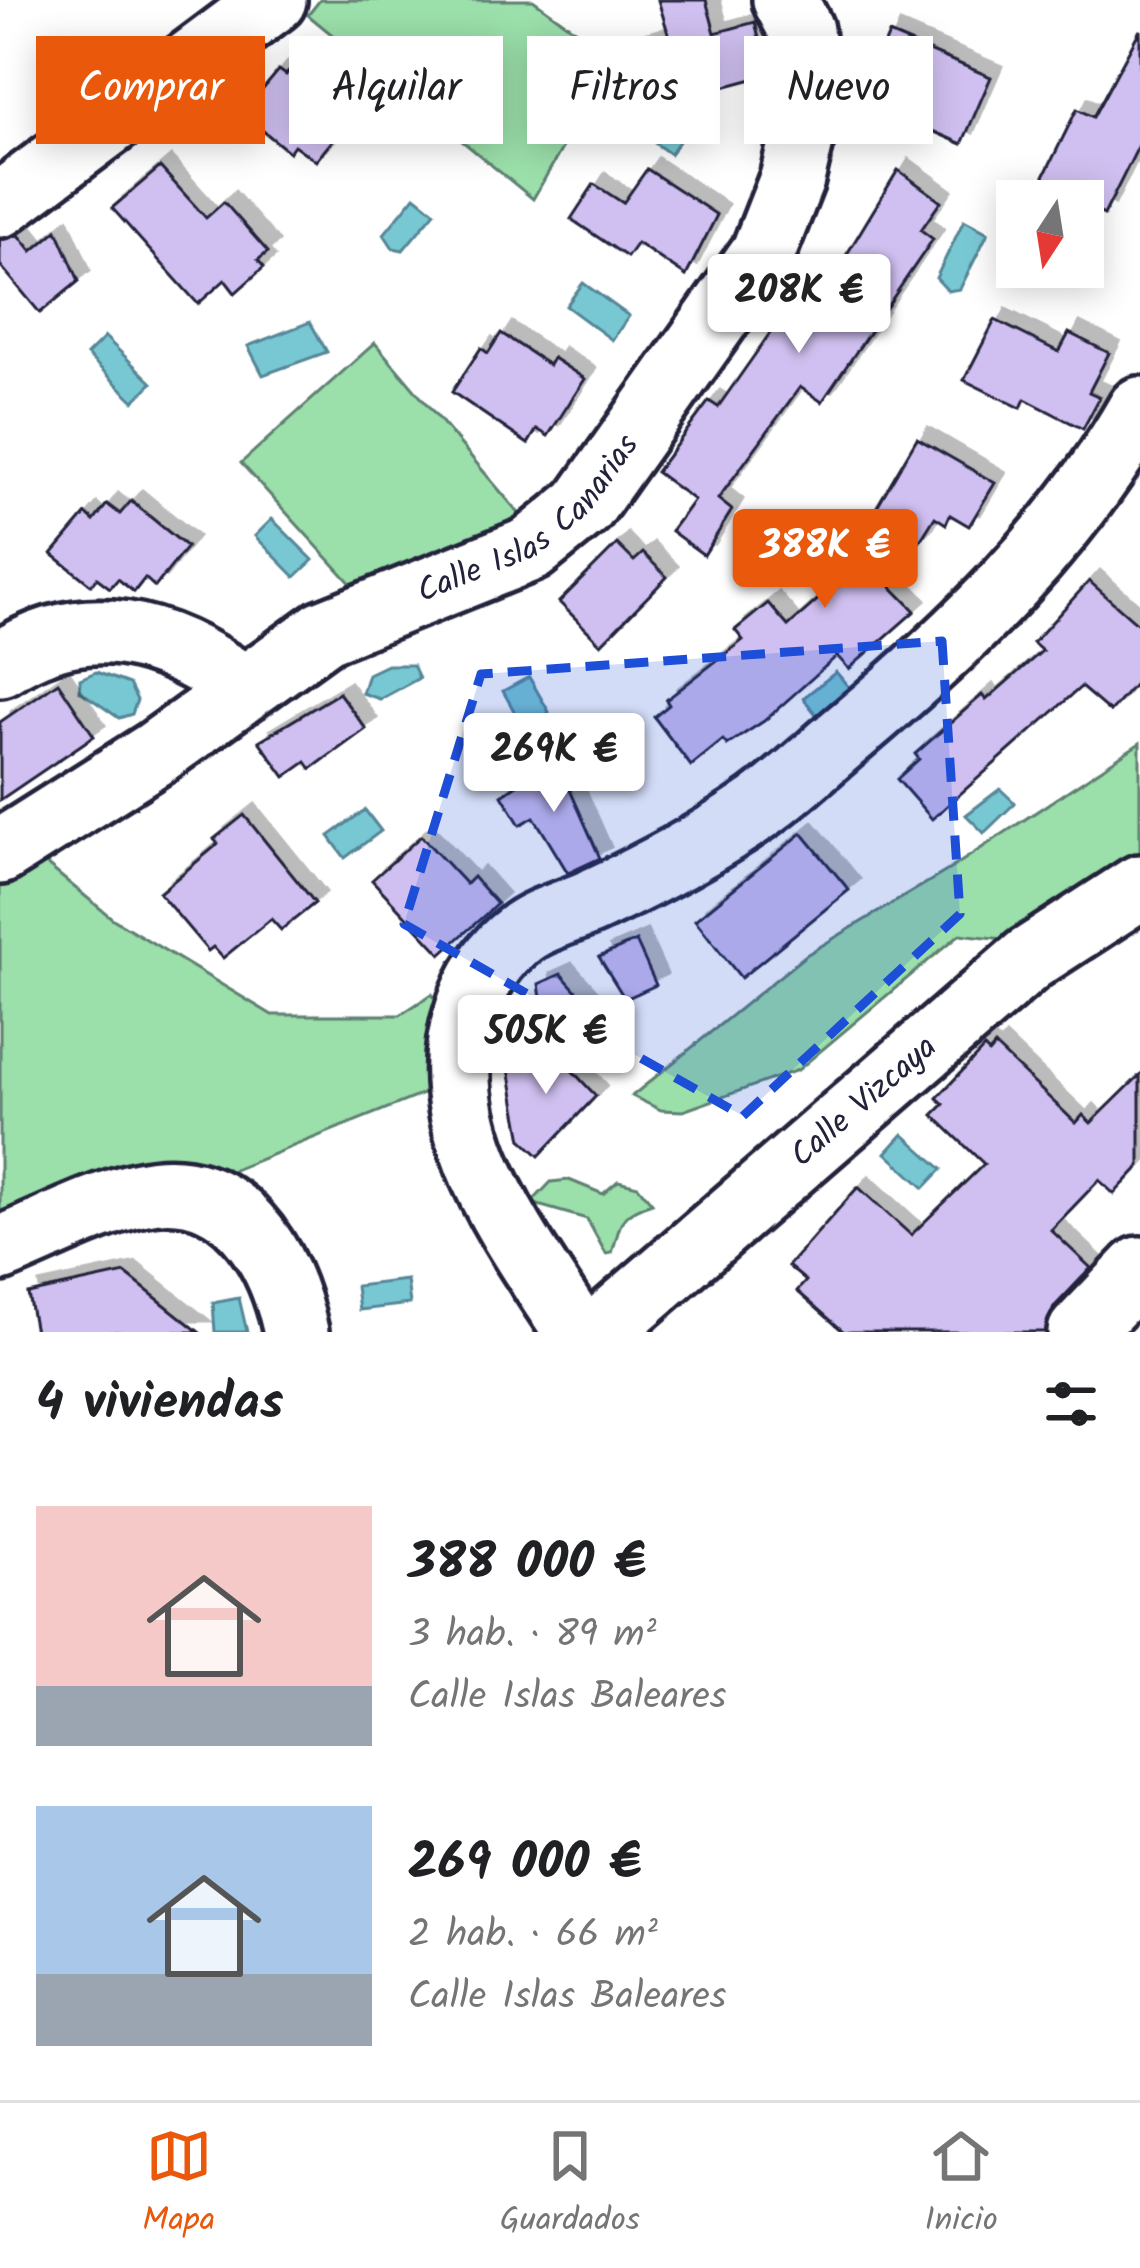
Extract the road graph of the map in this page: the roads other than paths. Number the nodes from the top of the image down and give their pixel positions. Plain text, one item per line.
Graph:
1 (274, 0) edge
2 (785, 0) edge
3 (0, 206) edge
4 (1140, 409) edge
5 (0, 664) edge
6 (242, 687) junction
7 (0, 852) edge
8 (1140, 886) edge
9 (0, 1249) edge
10 (1140, 1269) edge
11 (296, 1332) edge
12 (576, 1332) edge
13 (599, 1332) edge
14 (1080, 1332) edge

1 - 3 street
2 - 6 street, Calle Islas Canarias
4 - 12 street
5 - 6 street
6 - 7 street, Calle Islas Canarias
8 - 13 street, Calle Vizcaya
9 - 11 street
10 - 14 street

